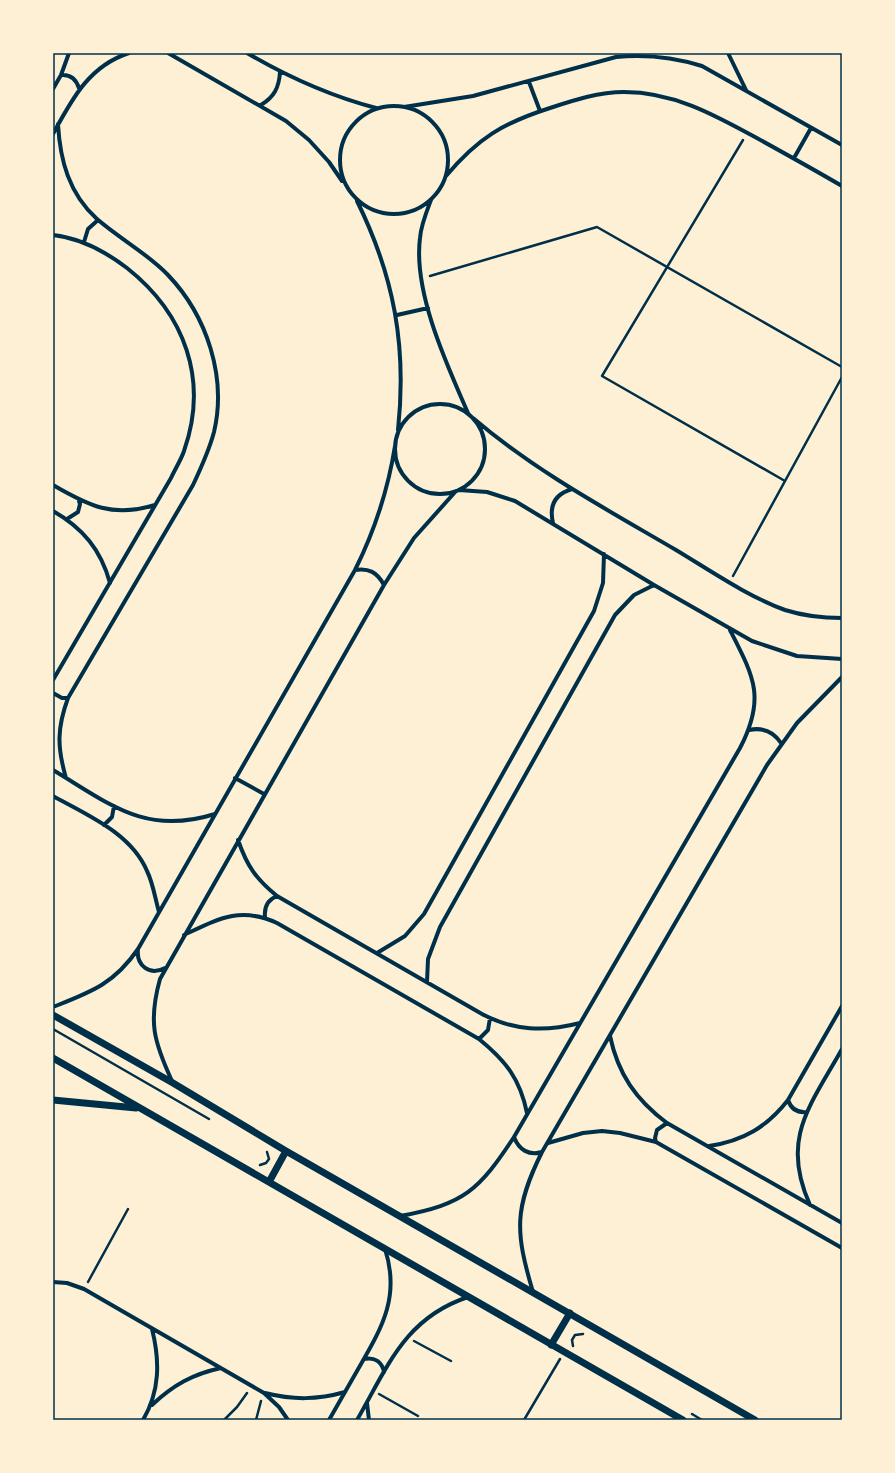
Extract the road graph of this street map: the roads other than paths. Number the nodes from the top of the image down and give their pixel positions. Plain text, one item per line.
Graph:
1 (69, 53) edge
2 (129, 53) edge
3 (168, 53) edge
4 (247, 53) edge
5 (622, 53) edge
6 (728, 53) edge
7 (616, 58) junction
8 (280, 72) junction
9 (61, 75) junction
10 (530, 82) junction
11 (79, 88) junction
12 (53, 89) edge
13 (747, 91) junction
14 (261, 105) junction
15 (404, 107) junction
16 (376, 108) junction
17 (540, 111) junction
18 (58, 124) junction
19 (811, 128) junction
20 (53, 134) edge
21 (842, 146) edge
22 (794, 158) junction
23 (446, 176) junction
24 (842, 186) edge
25 (346, 187) junction
26 (357, 200) junction
27 (431, 200) junction
28 (98, 220) junction
29 (53, 235) edge
30 (84, 242) junction
31 (428, 308) junction
32 (397, 315) junction
33 (468, 414) junction
34 (473, 418) junction
35 (398, 432) junction
36 (395, 446) junction
37 (53, 485) edge
38 (572, 490) junction
39 (457, 491) junction
40 (79, 500) junction
41 (155, 505) junction
42 (53, 511) edge
43 (67, 519) junction
44 (554, 523) junction
45 (604, 554) junction
46 (355, 570) junction
47 (110, 583) junction
48 (384, 585) junction
49 (654, 585) junction
50 (842, 618) edge
51 (730, 630) junction
52 (842, 659) edge
53 (842, 677) edge
54 (53, 680) edge
55 (53, 693) edge
56 (68, 698) junction
57 (749, 730) junction
58 (781, 742) junction
59 (53, 770) edge
60 (66, 778) junction
61 (236, 778) junction
62 (264, 794) junction
63 (53, 796) edge
64 (114, 806) junction
65 (215, 814) junction
66 (104, 825) junction
67 (238, 840) junction
68 (277, 896) junction
69 (159, 912) junction
70 (265, 917) junction
71 (184, 935) junction
72 (138, 949) junction
73 (376, 953) junction
74 (165, 968) junction
75 (427, 982) junction
76 (842, 1006) edge
77 (53, 1007) edge
78 (53, 1015) edge
79 (490, 1018) junction
80 (580, 1023) junction
81 (610, 1036) junction
82 (479, 1039) junction
83 (842, 1049) edge
84 (53, 1058) edge
85 (173, 1083) junction
86 (53, 1100) edge
87 (788, 1100) junction
88 (140, 1108) junction
89 (807, 1112) junction
90 (528, 1113) junction
91 (667, 1123) junction
92 (514, 1137) junction
93 (656, 1142) junction
94 (547, 1143) junction
95 (708, 1146) junction
96 (286, 1151) junction
97 (542, 1152) junction
98 (269, 1182) junction
99 (811, 1205) junction
100 (400, 1216) junction
101 (842, 1223) edge
102 (842, 1248) edge
103 (385, 1249) junction
104 (53, 1282) edge
105 (533, 1292) junction
106 (468, 1297) junction
107 (570, 1313) junction
108 (152, 1329) junction
109 (551, 1345) junction
110 (364, 1359) junction
111 (221, 1368) junction
112 (384, 1372) junction
113 (345, 1392) junction
114 (264, 1393) junction
115 (366, 1403) junction
116 (152, 1405) junction
117 (143, 1420) edge
118 (288, 1420) edge
119 (329, 1420) edge
120 (357, 1420) edge
121 (369, 1420) edge
122 (683, 1420) edge
123 (755, 1420) edge

1 - 9 street
2 - 11 street
3 - 14 street
4 - 8 street
5 - 7 street
6 - 13 street
7 - 10 street
7 - 13 street
8 - 14 street
8 - 16 street
9 - 11 street
9 - 12 street
10 - 15 street
10 - 17 street
11 - 18 street
13 - 19 street
14 - 25 street
15 - 16 street
15 - 23 street
16 - 25 street
17 - 22 street
17 - 23 street
18 - 20 street
18 - 28 street
19 - 21 street
19 - 22 street
22 - 24 street
23 - 27 street
25 - 26 street
26 - 27 street
26 - 32 street
27 - 31 street
28 - 30 street
28 - 56 street
29 - 30 street
30 - 41 street
31 - 32 street
31 - 33 street
32 - 35 street
33 - 34 street
33 - 35 street
34 - 38 street
34 - 39 street
35 - 36 street
36 - 39 street
36 - 46 street
37 - 40 street
38 - 44 street
38 - 50 street
39 - 44 street
39 - 48 street
40 - 41 street
40 - 43 street
41 - 47 street
42 - 43 street
43 - 47 street
44 - 45 street
45 - 49 street
45 - 73 street
46 - 48 street
46 - 61 street
47 - 54 street
48 - 62 street
49 - 51 street
49 - 75 street
51 - 52 street
51 - 57 street
53 - 58 street
55 - 56 street
56 - 60 street
57 - 58 street
57 - 80 street
58 - 81 street
59 - 60 street
60 - 64 street
61 - 62 street
61 - 65 street
62 - 67 street
63 - 66 street
64 - 65 street
64 - 66 street
65 - 69 street
66 - 69 street
67 - 68 street
67 - 71 street
68 - 70 street
68 - 73 street
69 - 72 street
70 - 71 street
70 - 82 street
71 - 74 street
72 - 74 street
72 - 77 street
73 - 75 street
74 - 85 street
75 - 79 street
76 - 87 street
78 - 85 street
79 - 80 street
79 - 82 street
80 - 90 street
81 - 91 street
81 - 94 street
82 - 90 street
83 - 89 street
84 - 88 street
85 - 96 street
86 - 88 street
87 - 89 street
87 - 95 street
88 - 98 street
89 - 99 street
90 - 92 street
91 - 93 street
91 - 95 street
92 - 97 street
92 - 100 street
93 - 94 street
93 - 102 street
94 - 97 street
95 - 99 street
96 - 98 street
96 - 100 street
97 - 105 street
98 - 103 street
99 - 101 street
100 - 105 street
103 - 106 street
103 - 110 street
104 - 108 street
105 - 107 street
106 - 109 street
106 - 112 street
107 - 109 street
107 - 123 street
108 - 111 street
108 - 116 street
109 - 122 street
110 - 112 street
110 - 113 street
111 - 114 street
111 - 116 street
112 - 115 street
113 - 114 street
113 - 119 street
114 - 118 street
115 - 120 street
115 - 121 street
116 - 117 street

